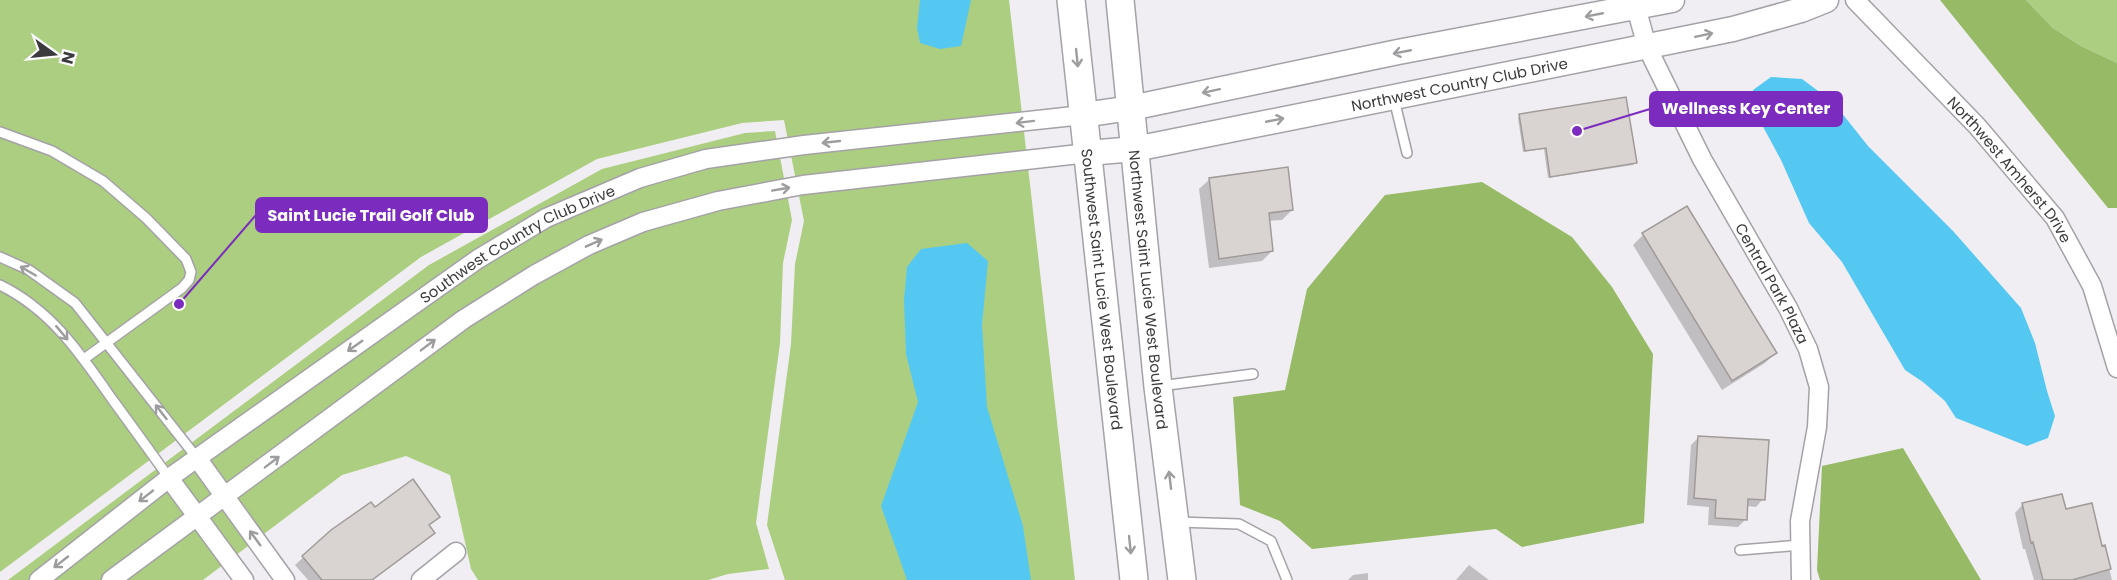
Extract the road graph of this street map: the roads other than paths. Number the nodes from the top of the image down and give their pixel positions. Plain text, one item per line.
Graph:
1 (1071, 0) edge
2 (1120, 0) edge
3 (1672, 0) edge
4 (1826, 0) edge
5 (1855, 0) edge
6 (1636, 7) junction
7 (1647, 47) junction
8 (1394, 96) junction
9 (1131, 108) junction
10 (1083, 115) junction
11 (0, 133) edge
12 (1135, 149) junction
13 (1088, 153) junction
14 (1407, 153) dead end
15 (0, 257) edge
16 (0, 285) edge
17 (106, 342) junction
18 (84, 359) junction
19 (2117, 367) edge
20 (1253, 374) dead end
21 (1158, 387) junction
22 (197, 458) junction
23 (168, 478) junction
24 (225, 496) junction
25 (197, 517) junction
26 (1176, 522) junction
27 (1801, 545) junction
28 (1740, 550) dead end
29 (456, 552) dead end
30 (39, 580) edge
31 (111, 580) edge
32 (244, 580) edge
33 (285, 580) edge
34 (421, 580) edge
35 (1134, 580) edge
36 (1182, 580) edge
37 (1287, 580) edge
38 (1802, 580) edge

1 -> 10 main road, Southwest Saint Lucie West Boulevard
2 - 9 main road, Northwest Saint Lucie West Boulevard
3 - 6 street
7 -> 4 street, Northwest Country Club Drive
5 - 19 street, Northwest Amherst Drive
6 - 7 street, Central Park Plaza
6 -> 9 street
7 - 8 street, Northwest Country Club Drive
7 - 27 street, Central Park Plaza
12 -> 8 street, Northwest Country Club Drive
8 - 14 lane
9 - 10 street
9 - 12 main road, Northwest Saint Lucie West Boulevard
10 - 13 main road, Southwest Saint Lucie West Boulevard
10 -> 22 street, Southwest Country Club Drive
11 - 17 lane
12 - 13 street, Northwest Country Club Drive
12 - 21 main road, Northwest Saint Lucie West Boulevard
24 -> 13 street
13 -> 35 main road, Southwest Saint Lucie West Boulevard
17 -> 15 lane
16 -> 18 lane
17 - 18 lane
22 -> 17 lane
18 - 23 lane
20 - 21 lane
26 -> 21 main road, Northwest Saint Lucie West Boulevard
22 - 23 street, Southwest Country Club Drive
22 - 24 street
23 - 25 street
23 -> 30 street, Southwest Country Club Drive
24 - 25 street
33 -> 24 street
25 - 31 street
25 - 32 street
26 - 36 main road, Northwest Saint Lucie West Boulevard
26 - 37 lane
27 - 28 lane
27 - 38 street, Central Park Plaza
29 - 34 street

